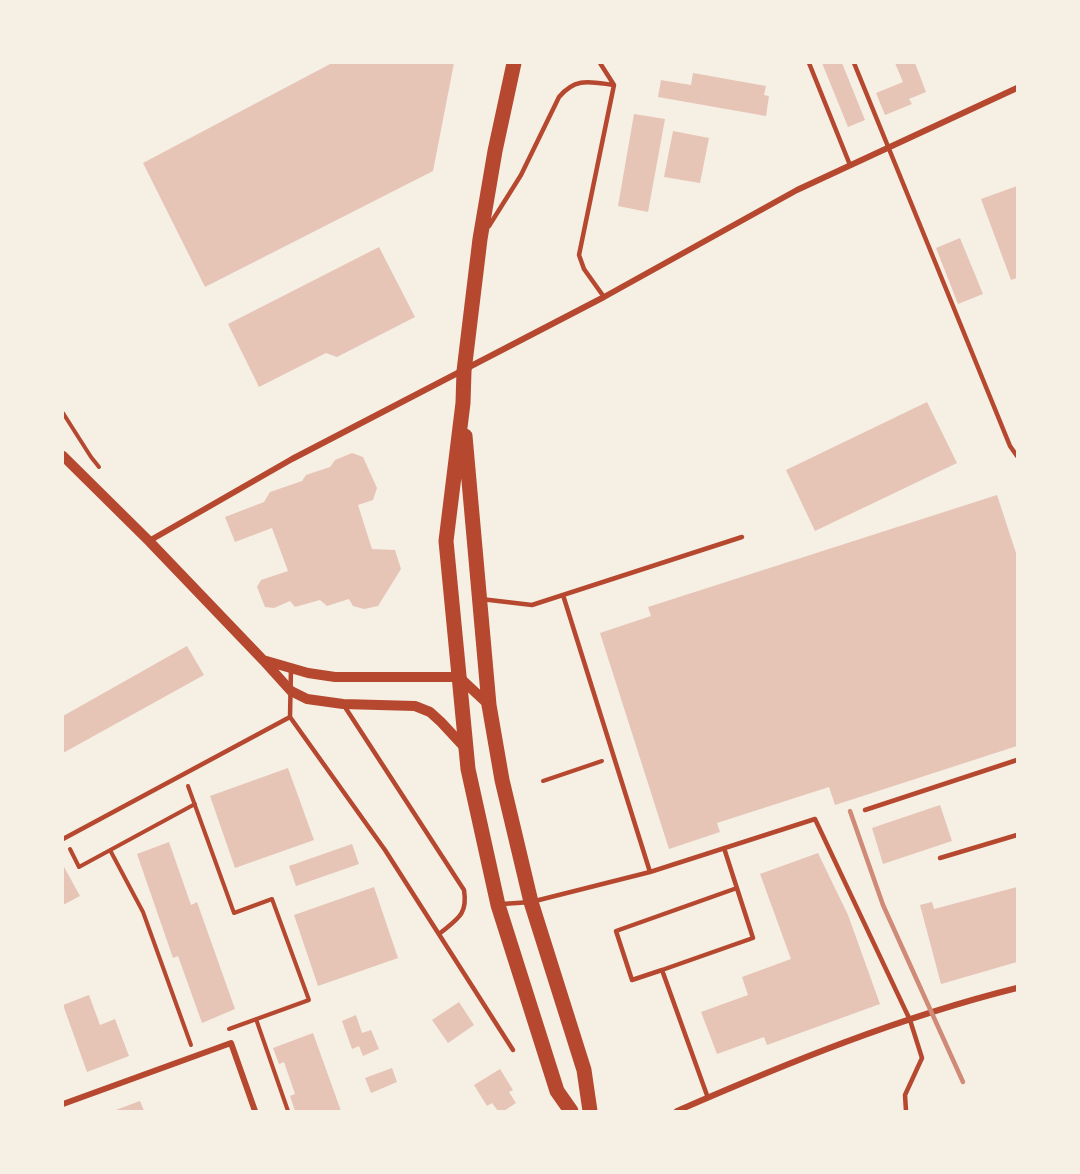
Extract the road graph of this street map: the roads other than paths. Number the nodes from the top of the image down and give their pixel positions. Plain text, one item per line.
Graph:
1 (514, 63) edge
2 (600, 63) edge
3 (809, 63) edge
4 (854, 63) edge
5 (614, 85) junction
6 (1017, 88) edge
7 (888, 148) junction
8 (850, 165) junction
9 (480, 239) junction
10 (604, 297) junction
11 (464, 371) junction
12 (463, 403) junction
13 (63, 456) edge
14 (1017, 456) edge
15 (742, 537) dead end
16 (148, 541) junction
17 (563, 596) junction
18 (478, 598) junction
19 (263, 660) junction
20 (291, 668) junction
21 (459, 677) junction
22 (291, 691) junction
23 (343, 704) junction
24 (489, 705) junction
25 (290, 717) junction
26 (467, 750) junction
27 (1017, 760) edge
28 (865, 810) dead end
29 (1017, 835) edge
30 (63, 838) edge
31 (724, 848) junction
32 (940, 858) dead end
33 (650, 872) junction
34 (737, 888) junction
35 (531, 902) junction
36 (498, 905) junction
37 (440, 934) junction
38 (662, 970) junction
39 (1017, 988) edge
40 (910, 1020) junction
41 (513, 1050) dead end
42 (708, 1098) junction
43 (63, 1104) edge
44 (255, 1111) edge
45 (571, 1111) edge
46 (590, 1111) edge
47 (677, 1111) edge
48 (906, 1111) edge

1 - 9 main road
2 - 5 lane
3 - 8 lane
4 - 7 lane
5 - 9 lane
5 - 10 lane
6 - 7 street
7 - 8 street
7 - 14 lane
8 - 10 street
9 - 11 main road
10 - 11 street
11 - 12 main road
11 - 16 street
12 - 18 main road
12 - 21 main road
13 - 16 street
15 - 17 lane
16 - 19 street
17 - 18 lane
17 - 33 lane
18 - 24 main road
19 - 20 street
19 - 22 street
20 - 21 street
20 - 22 lane
21 - 24 street
21 - 26 main road
22 - 23 street
22 - 25 lane
23 - 26 street
23 - 37 lane
24 - 35 main road
25 - 30 lane
25 - 37 lane
26 - 36 main road
27 - 28 lane
29 - 32 lane
31 - 33 lane
31 - 34 lane
31 - 40 lane
33 - 35 lane
34 - 38 lane
34 - 38 lane
35 - 36 lane
35 - 46 main road
36 - 45 main road
37 - 41 lane
38 - 42 lane
39 - 40 street
40 - 42 street
40 - 48 lane
42 - 47 street
43 - 44 street

